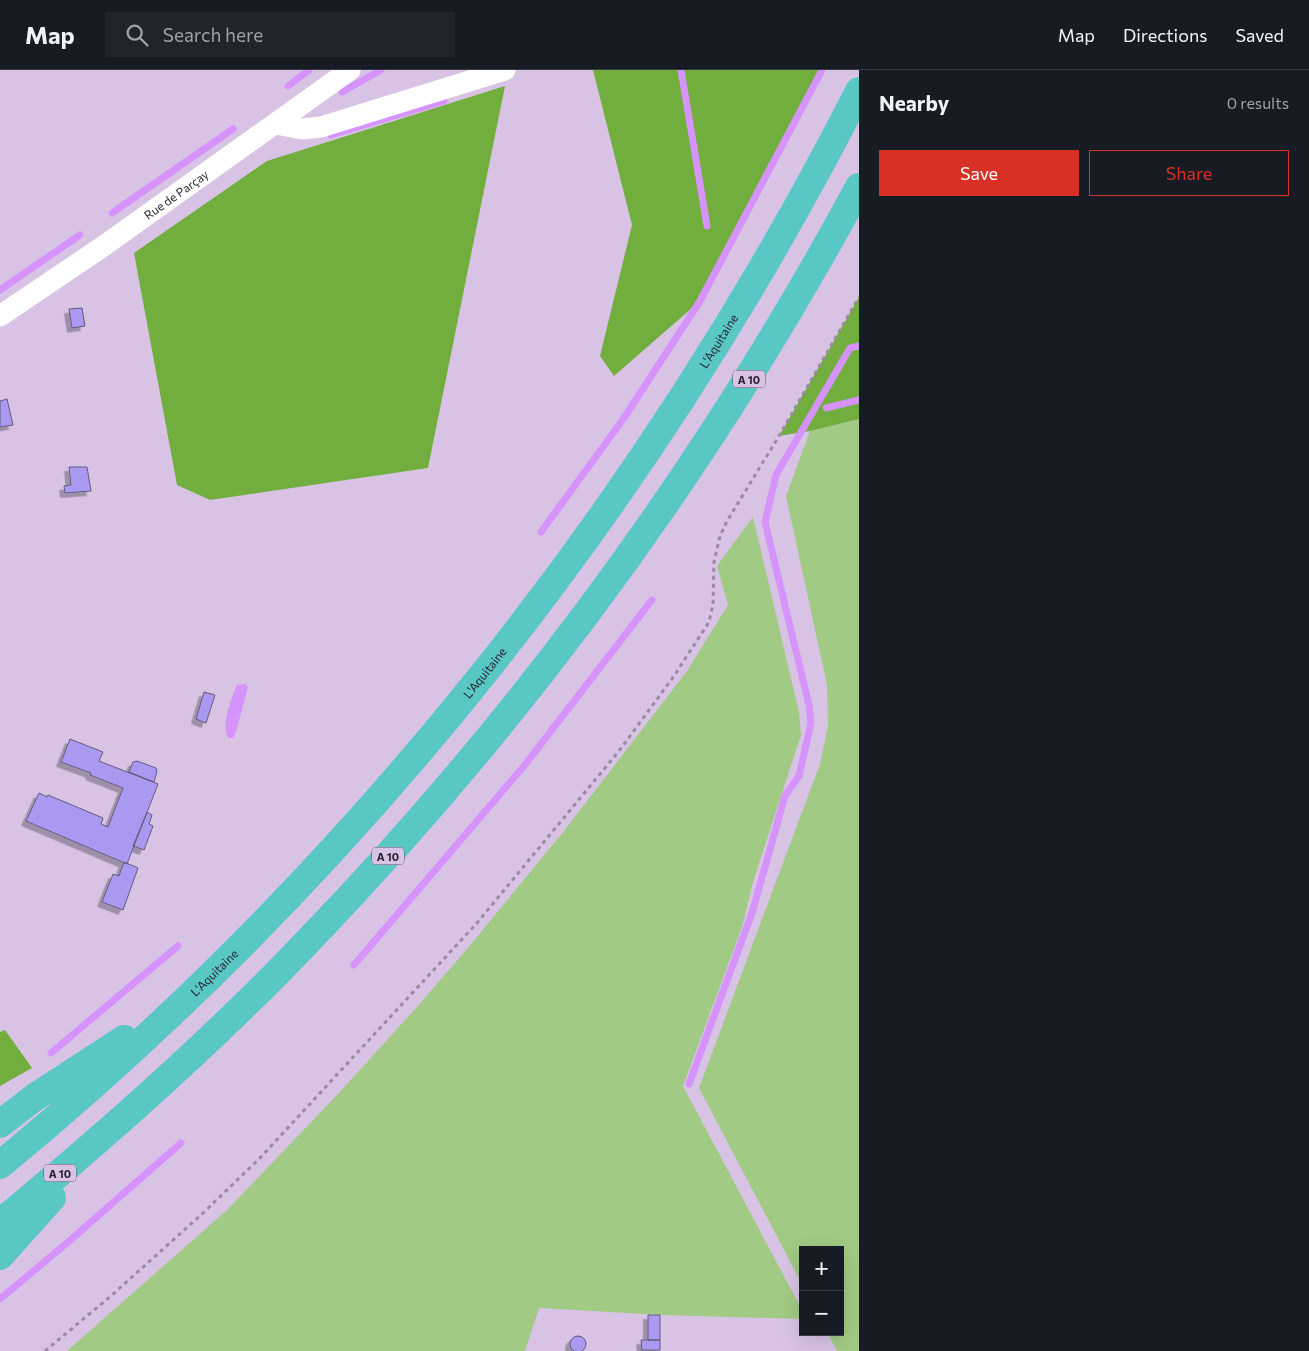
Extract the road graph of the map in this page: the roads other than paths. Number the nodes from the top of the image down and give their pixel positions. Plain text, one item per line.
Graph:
1 (350, 70) edge
2 (505, 70) edge
3 (859, 91) edge
4 (276, 124) junction
5 (859, 187) edge
6 (0, 316) edge
7 (186, 999) junction
8 (119, 1122) junction
9 (0, 1124) edge
10 (0, 1165) edge
11 (0, 1223) edge
12 (0, 1256) edge

1 - 4 street, Rue de Parçay
2 - 4 street
3 - 7 highway, L'Aquitaine
4 - 6 street, Rue de Parçay
5 - 8 highway, A 10
7 - 9 highway
7 - 10 highway, L'Aquitaine
8 - 11 highway, A 10
8 - 12 highway

